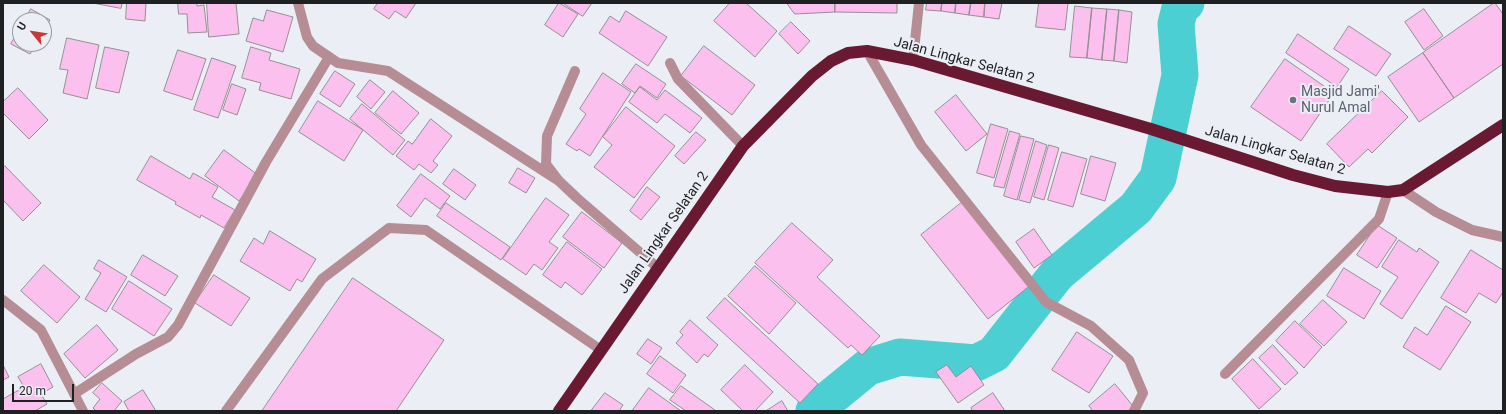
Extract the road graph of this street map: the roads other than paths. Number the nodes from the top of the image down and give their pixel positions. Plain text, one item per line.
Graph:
1 (298, 3) edge
2 (919, 3) edge
3 (867, 52) junction
4 (328, 56) junction
5 (913, 60) junction
6 (670, 63) dead end
7 (575, 71) dead end
8 (1503, 126) edge
9 (743, 146) junction
10 (559, 180) junction
11 (1403, 190) junction
12 (1388, 192) junction
13 (1503, 237) edge
14 (658, 268) junction
15 (3, 300) edge
16 (601, 350) junction
17 (1225, 374) dead end
18 (74, 394) junction
19 (83, 411) edge
20 (226, 411) edge
21 (559, 411) edge
22 (1134, 411) edge

1 - 4 street
2 - 5 street
3 - 5 highway, Jalan Lingkar Selatan 2
3 - 9 highway, Jalan Lingkar Selatan 2
3 - 22 street
4 - 10 street
4 - 18 street
5 - 12 highway, Jalan Lingkar Selatan 2
6 - 9 street
7 - 10 street
8 - 11 highway, Jalan Lingkar Selatan 2
9 - 14 highway, Jalan Lingkar Selatan 2
10 - 14 street
11 - 12 highway, Jalan Lingkar Selatan 2
11 - 13 street
12 - 17 street
14 - 16 highway, Jalan Lingkar Selatan 2
15 - 18 street
16 - 20 street
16 - 21 highway, Jalan Lingkar Selatan 2
18 - 19 street

